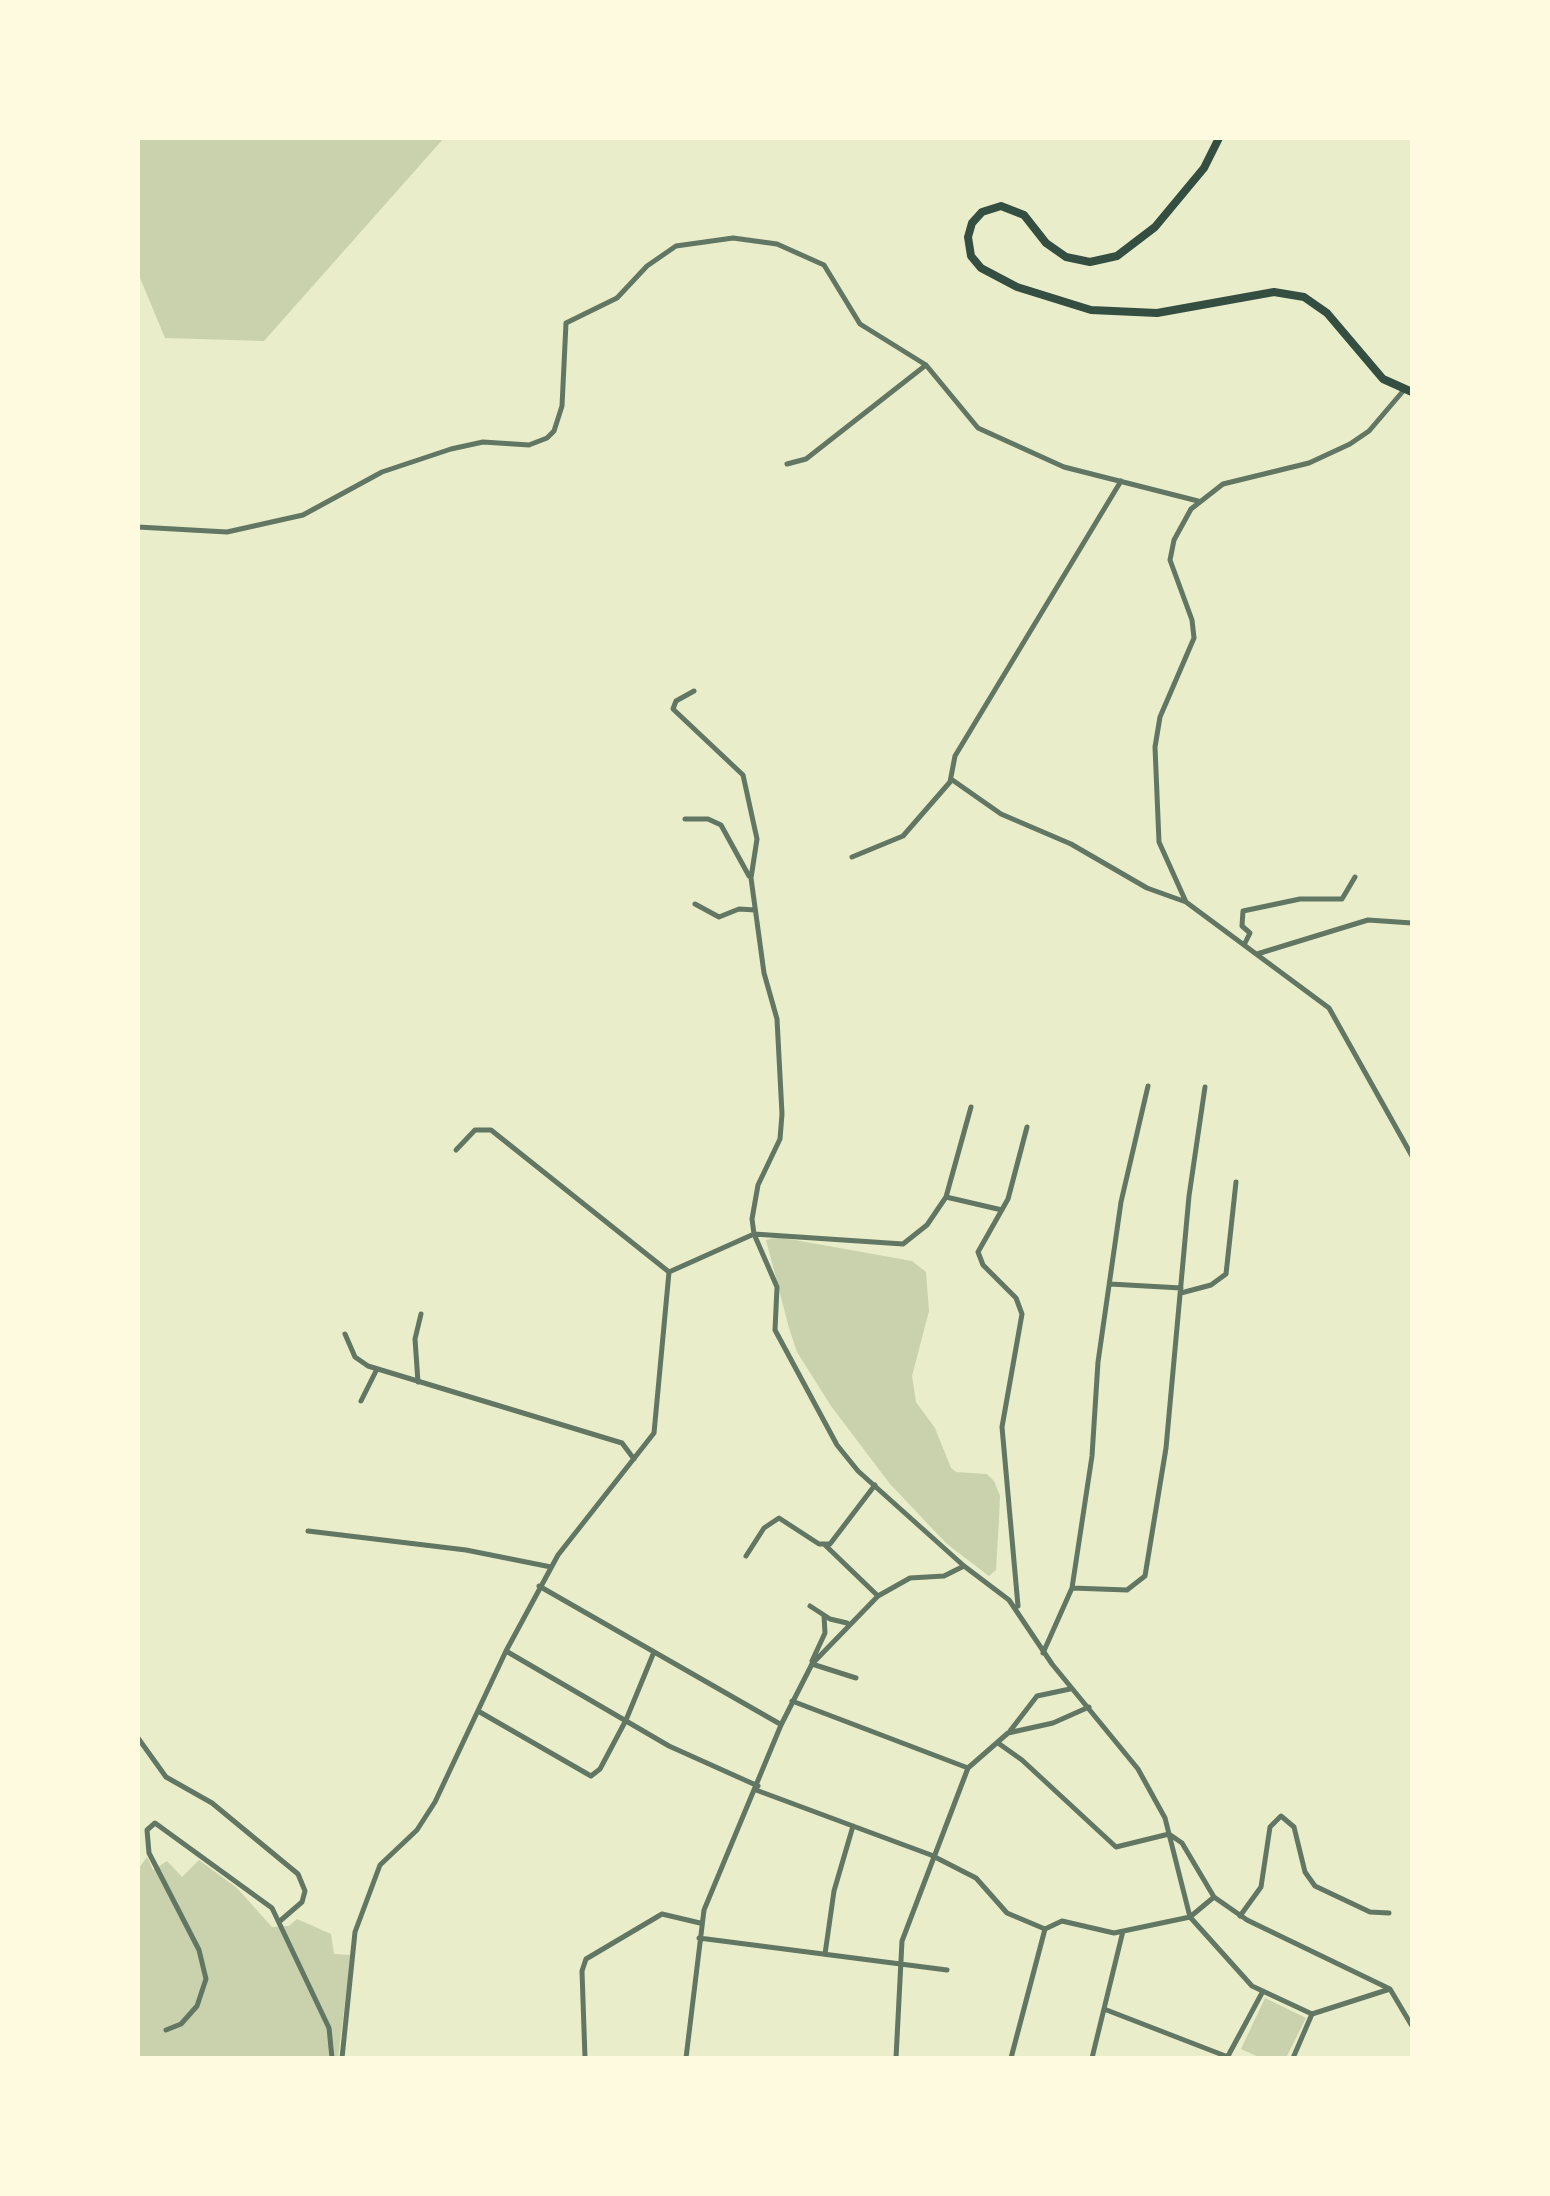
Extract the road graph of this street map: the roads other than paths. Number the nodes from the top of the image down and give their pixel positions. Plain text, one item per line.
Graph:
1 (1219, 138) edge
2 (926, 364) junction
3 (1408, 391) edge
4 (787, 464) dead end
5 (1121, 481) junction
6 (1198, 501) junction
7 (138, 527) edge
8 (694, 691) dead end
9 (952, 779) junction
10 (685, 819) dead end
11 (852, 857) dead end
12 (1355, 877) dead end
13 (751, 878) junction
14 (1186, 902) junction
15 (695, 904) dead end
16 (755, 910) junction
17 (1412, 923) edge
18 (1244, 945) junction
19 (1257, 954) junction
20 (1148, 1086) dead end
21 (1205, 1087) dead end
22 (970, 1107) dead end
23 (1026, 1127) dead end
24 (456, 1150) dead end
25 (1412, 1156) edge
26 (1236, 1182) dead end
27 (946, 1197) junction
28 (1002, 1210) junction
29 (754, 1234) junction
30 (669, 1272) junction
31 (1110, 1284) junction
32 (1181, 1290) junction
33 (421, 1314) dead end
34 (345, 1334) dead end
35 (377, 1369) junction
36 (418, 1382) junction
37 (360, 1400) dead end
38 (634, 1460) junction
39 (875, 1485) junction
40 (308, 1531) dead end
41 (824, 1545) junction
42 (746, 1556) dead end
43 (964, 1566) junction
44 (551, 1567) junction
45 (540, 1586) junction
46 (1072, 1588) junction
47 (878, 1596) junction
48 (810, 1606) dead end
49 (1018, 1609) junction
50 (824, 1616) junction
51 (847, 1623) junction
52 (506, 1650) junction
53 (654, 1651) junction
54 (1043, 1652) junction
55 (812, 1664) junction
56 (856, 1678) dead end
57 (1072, 1688) junction
58 (792, 1701) junction
59 (1089, 1707) junction
60 (478, 1711) junction
61 (626, 1720) junction
62 (781, 1725) junction
63 (1008, 1733) junction
64 (138, 1738) edge
65 (998, 1743) junction
66 (968, 1768) junction
67 (757, 1788) junction
68 (853, 1826) junction
69 (138, 1830) edge
70 (147, 1830) junction
71 (1169, 1834) junction
72 (931, 1855) junction
73 (1214, 1897) junction
74 (1389, 1914) dead end
75 (1240, 1916) junction
76 (1190, 1917) junction
77 (280, 1921) junction
78 (700, 1923) junction
79 (1045, 1929) junction
80 (1124, 1932) junction
81 (698, 1938) junction
82 (824, 1954) junction
83 (900, 1964) junction
84 (947, 1970) dead end
85 (1390, 1989) junction
86 (1262, 1991) junction
87 (1104, 2010) junction
88 (1312, 2014) junction
89 (1412, 2026) edge
90 (166, 2030) dead end
91 (332, 2058) edge
92 (342, 2058) edge
93 (585, 2058) edge
94 (686, 2058) edge
95 (896, 2058) edge
96 (1011, 2058) edge
97 (1092, 2058) edge
98 (1227, 2058) edge
99 (1293, 2058) edge

1 - 3 main road
2 - 4 street
2 - 5 street
2 - 7 street
3 - 6 street
5 - 6 street
5 - 9 street
6 - 14 street
8 - 13 street
9 - 11 street
9 - 14 street
10 - 13 street
12 - 18 street
13 - 16 street
14 - 18 street
15 - 16 street
16 - 29 street
17 - 19 street
18 - 19 street
19 - 25 street
20 - 31 street
21 - 32 street
22 - 27 street
23 - 28 street
24 - 30 street
26 - 32 street
27 - 28 street
27 - 29 street
28 - 49 street
29 - 30 street
29 - 39 street
30 - 38 street
31 - 32 street
31 - 46 street
32 - 46 street
33 - 36 street
34 - 35 street
35 - 36 street
35 - 37 street
36 - 38 street
38 - 44 street
39 - 41 street
39 - 43 street
40 - 44 street
41 - 42 street
41 - 47 street
43 - 47 street
43 - 49 street
44 - 45 street
45 - 52 street
45 - 53 street
46 - 54 street
47 - 51 street
48 - 50 street
49 - 54 street
50 - 51 street
50 - 55 street
51 - 55 street
52 - 60 street
52 - 61 street
53 - 61 street
53 - 62 street
54 - 57 street
55 - 56 street
55 - 58 street
57 - 59 street
57 - 63 street
58 - 62 street
58 - 66 street
59 - 63 street
59 - 71 street
60 - 61 street
60 - 92 street
61 - 67 street
62 - 67 street
63 - 65 street
64 - 77 street
65 - 66 street
65 - 71 street
66 - 72 street
67 - 68 street
67 - 78 street
68 - 72 street
68 - 82 street
69 - 70 street
70 - 77 street
70 - 90 street
71 - 73 street
71 - 76 street
72 - 79 street
72 - 83 street
73 - 75 street
73 - 76 street
74 - 75 street
75 - 85 street
76 - 80 street
76 - 86 street
77 - 91 street
78 - 81 street
78 - 93 street
79 - 80 street
79 - 96 street
80 - 87 street
81 - 82 street
81 - 94 street
82 - 83 street
83 - 84 street
83 - 95 street
85 - 88 street
85 - 89 street
86 - 88 street
86 - 98 street
87 - 97 street
87 - 98 street
88 - 99 street

